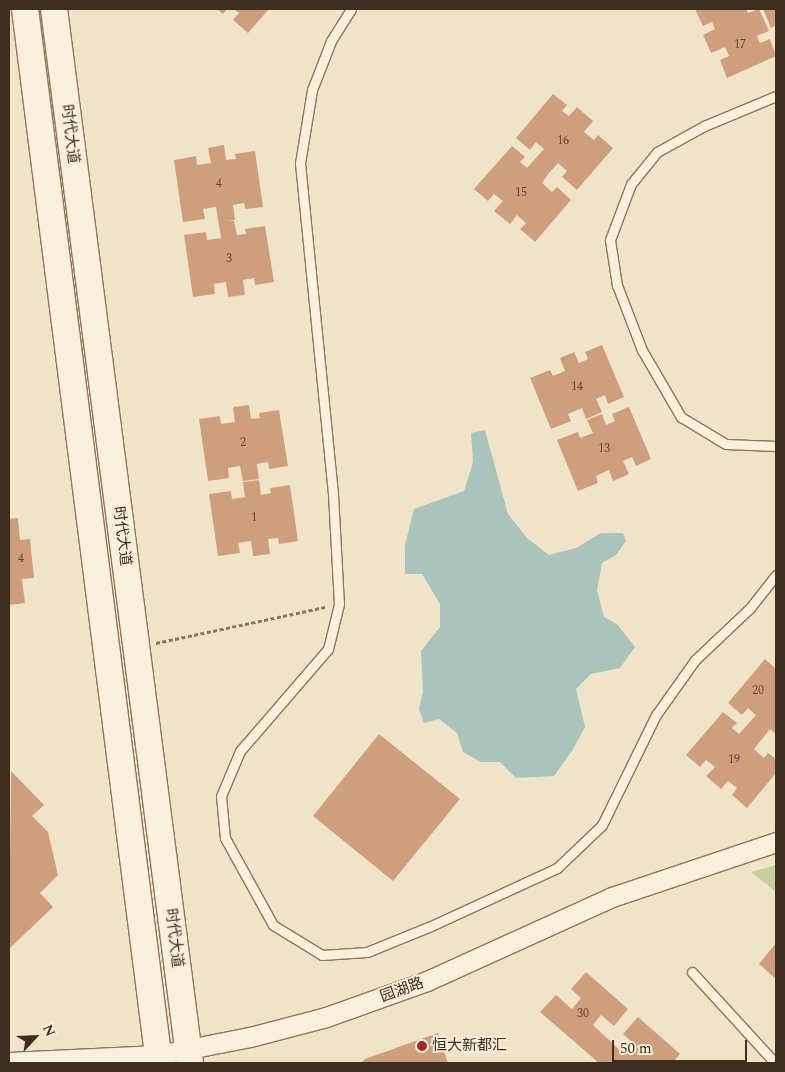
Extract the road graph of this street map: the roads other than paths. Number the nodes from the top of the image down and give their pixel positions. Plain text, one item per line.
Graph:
1 (25, 9) edge
2 (54, 9) edge
3 (351, 9) edge
4 (776, 96) edge
5 (776, 446) edge
6 (776, 575) edge
7 (776, 842) edge
8 (692, 972) dead end
9 (189, 1056) edge
10 (159, 1059) edge
11 (9, 1062) edge
12 (774, 1063) edge

1 - 10 main road, 时代大道
2 - 9 main road, 时代大道
3 - 6 lane
4 - 5 lane
7 - 9 street, 园湖路
8 - 12 lane
9 - 10 street, 园湖路
10 - 11 street, 园湖路

